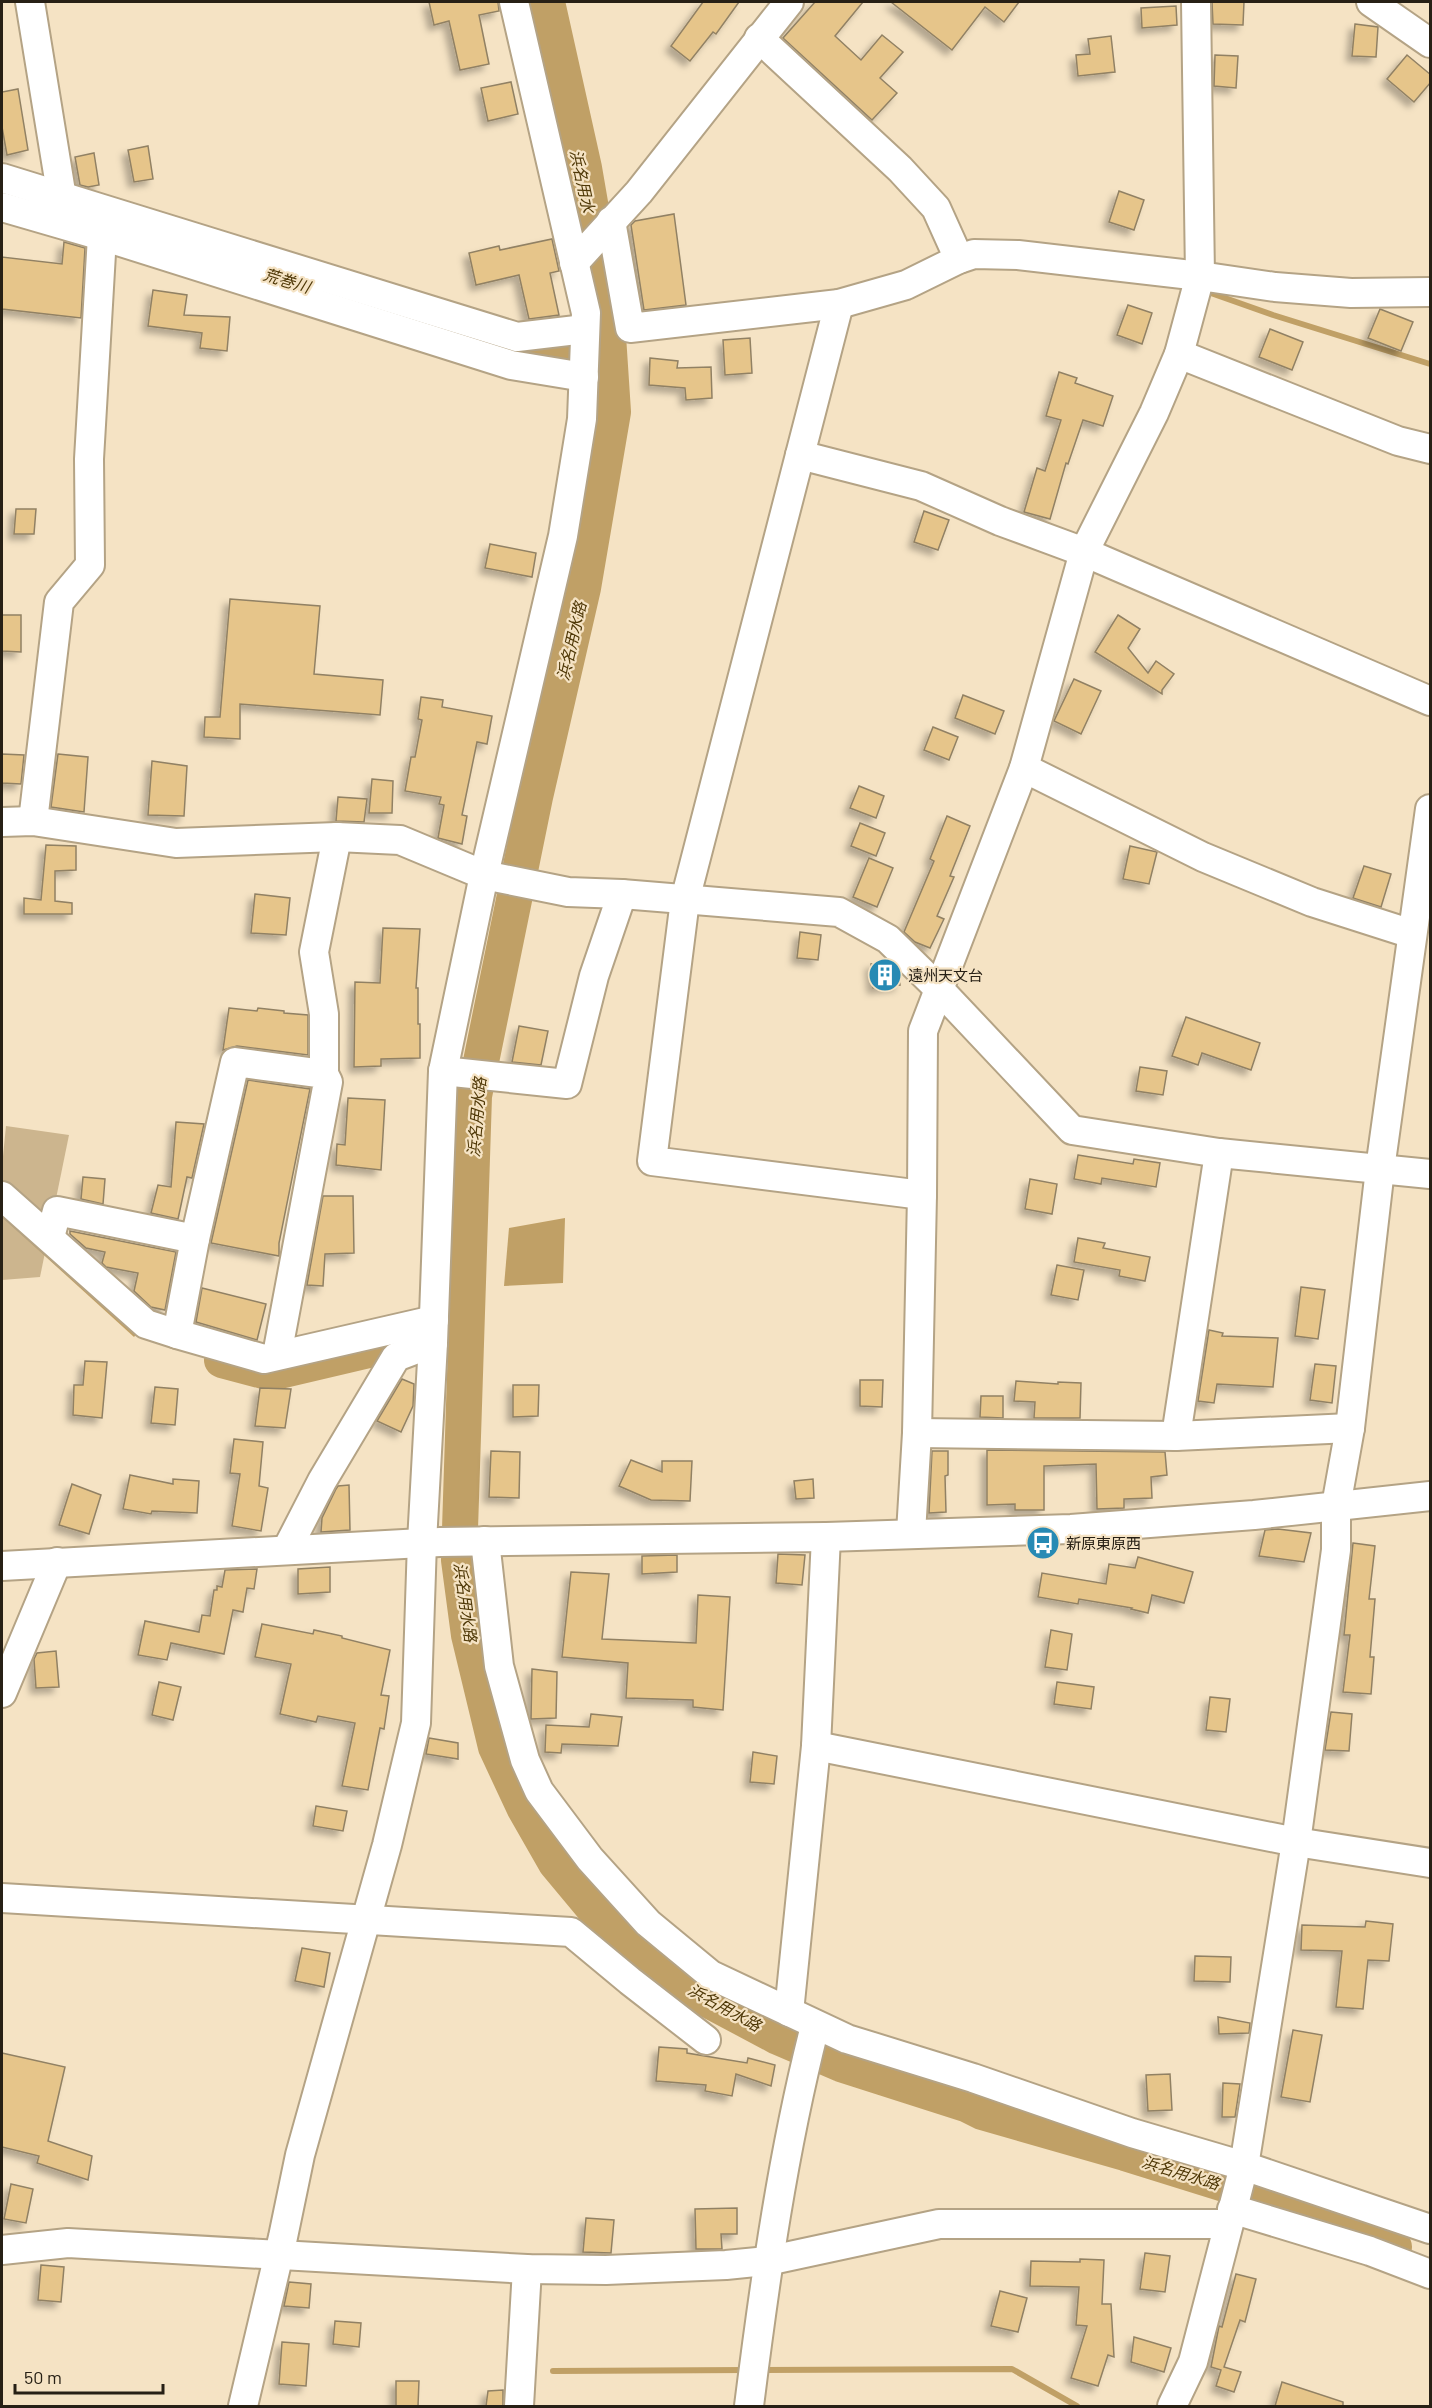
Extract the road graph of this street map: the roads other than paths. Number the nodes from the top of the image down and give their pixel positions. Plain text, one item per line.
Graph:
1 (30, 2) edge
2 (514, 2) edge
3 (789, 2) edge
4 (1196, 2) edge
5 (1371, 2) edge
6 (759, 38) junction
7 (1431, 44) edge
8 (2, 178) edge
9 (2, 207) edge
10 (58, 212) junction
11 (611, 221) junction
12 (102, 236) junction
13 (959, 259) junction
14 (574, 263) junction
15 (1200, 276) junction
16 (1431, 292) edge
17 (839, 304) junction
18 (585, 329) junction
19 (1179, 354) junction
20 (584, 377) junction
21 (1431, 449) edge
22 (800, 455) junction
23 (1084, 552) junction
24 (1431, 701) edge
25 (1024, 768) junction
26 (1431, 808) edge
27 (33, 821) junction
28 (2, 822) edge
29 (337, 837) junction
30 (490, 876) junction
31 (622, 894) junction
32 (686, 900) junction
33 (1412, 934) junction
34 (938, 988) junction
35 (453, 1072) junction
36 (324, 1074) junction
37 (1219, 1153) junction
38 (1380, 1169) junction
39 (1431, 1174) edge
40 (922, 1195) junction
41 (2, 1196) edge
42 (50, 1237) junction
43 (195, 1239) junction
44 (434, 1331) junction
45 (177, 1334) junction
46 (277, 1355) junction
47 (1350, 1428) junction
48 (917, 1433) junction
49 (1176, 1436) junction
50 (1431, 1496) edge
51 (1336, 1506) junction
52 (911, 1533) junction
53 (826, 1536) junction
54 (485, 1541) junction
55 (431, 1542) junction
56 (287, 1550) junction
57 (57, 1562) junction
58 (2, 1566) edge
59 (2, 1693) edge
60 (816, 1746) junction
61 (1296, 1842) junction
62 (1431, 1863) edge
63 (2, 1898) edge
64 (368, 1911) junction
65 (789, 2012) junction
66 (813, 2033) junction
67 (706, 2040) dead end
68 (1235, 2196) junction
69 (1431, 2229) edge
70 (2, 2250) edge
71 (277, 2256) junction
72 (768, 2261) junction
73 (527, 2269) junction
74 (1431, 2274) edge
75 (752, 2384) edge
76 (243, 2406) edge
77 (519, 2406) edge
78 (1172, 2406) edge

1 - 10 street
2 - 14 street
3 - 6 street
4 - 15 street
5 - 7 street
6 - 11 street
6 - 13 street
8 - 10 street
9 - 10 street
10 - 12 street
10 - 18 street
11 - 14 street
11 - 17 street
12 - 20 street
12 - 27 street
13 - 15 street
13 - 17 street
14 - 18 street
15 - 16 street
15 - 19 street
17 - 22 street
18 - 20 street
19 - 21 street
19 - 23 street
20 - 30 street
22 - 23 street
22 - 32 street
23 - 24 street
23 - 25 street
25 - 33 street
25 - 34 street
26 - 33 street
27 - 28 street
27 - 29 street
29 - 30 street
29 - 36 street
30 - 31 street
30 - 35 street
31 - 32 street
31 - 35 street
32 - 34 street
32 - 40 street
33 - 38 street
34 - 37 street
34 - 40 street
35 - 44 street
36 - 43 street
36 - 46 street
37 - 38 street
37 - 49 street
38 - 39 street
38 - 47 street
40 - 48 street
41 - 42 street
42 - 43 street
42 - 45 street
43 - 45 street
44 - 46 street
44 - 55 street
44 - 56 street
45 - 46 street
47 - 49 street
47 - 51 street
48 - 49 street
48 - 52 street
50 - 51 street
51 - 52 street
51 - 61 street
52 - 53 street
53 - 54 street
53 - 60 street
54 - 55 street
54 - 65 street
55 - 56 street
55 - 64 street
56 - 57 street
57 - 58 street
57 - 59 street
60 - 61 street
60 - 65 street
61 - 62 street
61 - 68 street
63 - 64 street
64 - 67 street
64 - 71 street
65 - 66 street
66 - 68 street
66 - 72 street
68 - 69 street
68 - 72 street
68 - 74 street
68 - 78 street
70 - 71 street
71 - 73 street
71 - 76 street
72 - 73 street
72 - 75 street
73 - 77 street

